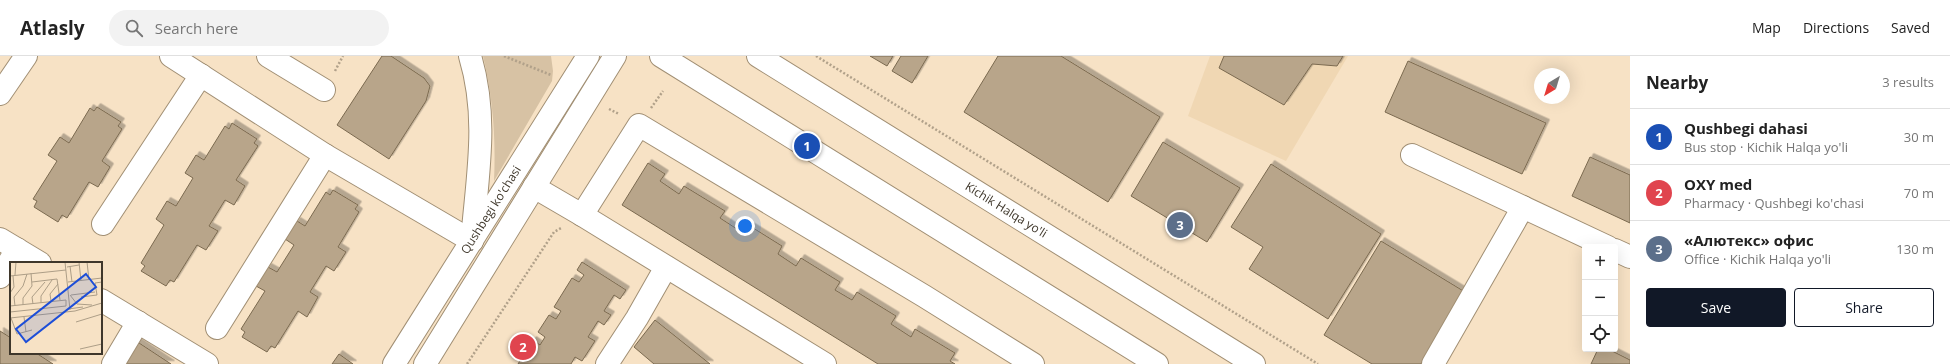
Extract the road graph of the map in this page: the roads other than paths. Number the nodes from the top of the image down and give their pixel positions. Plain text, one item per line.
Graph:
1 (26, 56) edge
2 (171, 56) edge
3 (268, 56) edge
4 (470, 56) edge
5 (588, 56) edge
6 (615, 56) edge
7 (661, 56) edge
8 (758, 56) edge
9 (201, 75) junction
10 (324, 90) dead end
11 (0, 94) edge
12 (1412, 154) dead end
13 (325, 155) junction
14 (534, 187) junction
15 (1523, 207) junction
16 (582, 215) junction
17 (103, 224) dead end
18 (472, 241) junction
19 (8, 244) edge
20 (1602, 244) edge
21 (1618, 251) edge
22 (1630, 257) edge
23 (38, 262) edge
24 (666, 267) junction
25 (0, 277) edge
26 (102, 301) edge
27 (138, 322) junction
28 (217, 328) dead end
29 (817, 362) edge
30 (113, 364) edge
31 (207, 364) edge
32 (394, 364) edge
33 (425, 364) edge
34 (607, 364) edge
35 (1033, 364) edge
36 (1157, 364) edge
37 (1254, 364) edge
38 (1433, 364) edge

1 - 11 main road
2 - 9 main road
3 - 10 main road
4 - 18 main road
5 - 18 main road, Qushbegi ko'chasi
6 - 14 main road, Qushbegi ko'chasi
7 - 36 main road
8 - 37 main road, Kichik Halqa yo'li
9 - 13 main road
9 - 17 main road
12 - 15 main road
13 - 18 main road
13 - 28 main road
14 - 16 main road
14 - 33 main road, Qushbegi ko'chasi
15 - 20 main road
15 - 38 main road
16 - 24 main road
16 - 35 main road
18 - 32 main road, Qushbegi ko'chasi
19 - 23 main road
19 - 25 main road
21 - 22 main road
24 - 29 main road
24 - 34 main road
26 - 27 main road
27 - 30 main road
27 - 31 main road

